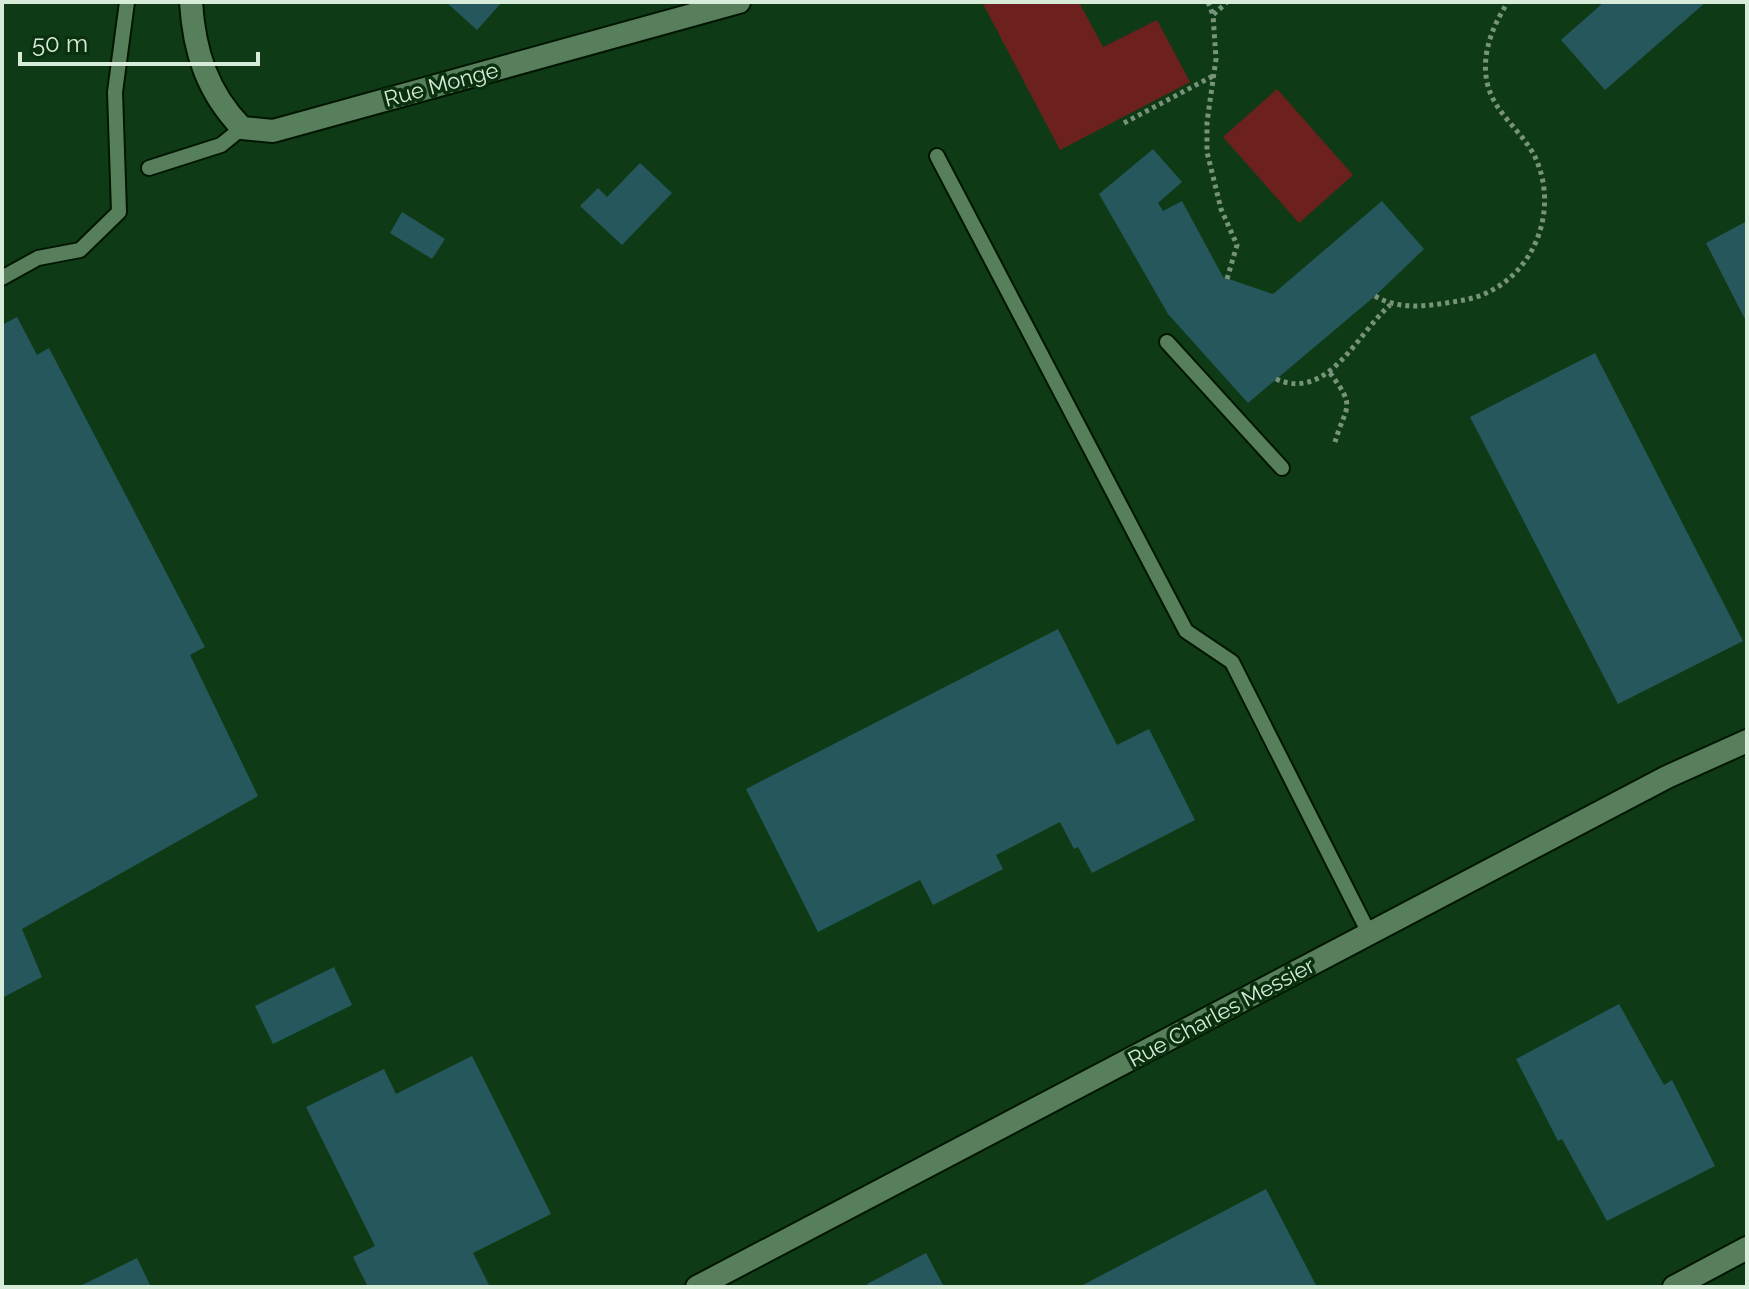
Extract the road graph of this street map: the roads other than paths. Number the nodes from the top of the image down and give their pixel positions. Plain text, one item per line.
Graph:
1 (127, 2) edge
2 (191, 2) edge
3 (739, 2) edge
4 (242, 128) junction
5 (937, 156) dead end
6 (149, 168) dead end
7 (2, 278) edge
8 (1167, 342) dead end
9 (1282, 468) dead end
10 (1747, 741) edge
11 (1369, 933) junction
12 (1747, 1248) edge
13 (697, 1287) edge
14 (1674, 1287) edge

1 - 7 lane
2 - 4 street
3 - 4 street, Rue Monge
4 - 6 lane
5 - 11 lane
8 - 9 lane
10 - 11 street, Rue Charles Messier
11 - 13 street, Rue Charles Messier
12 - 14 street

